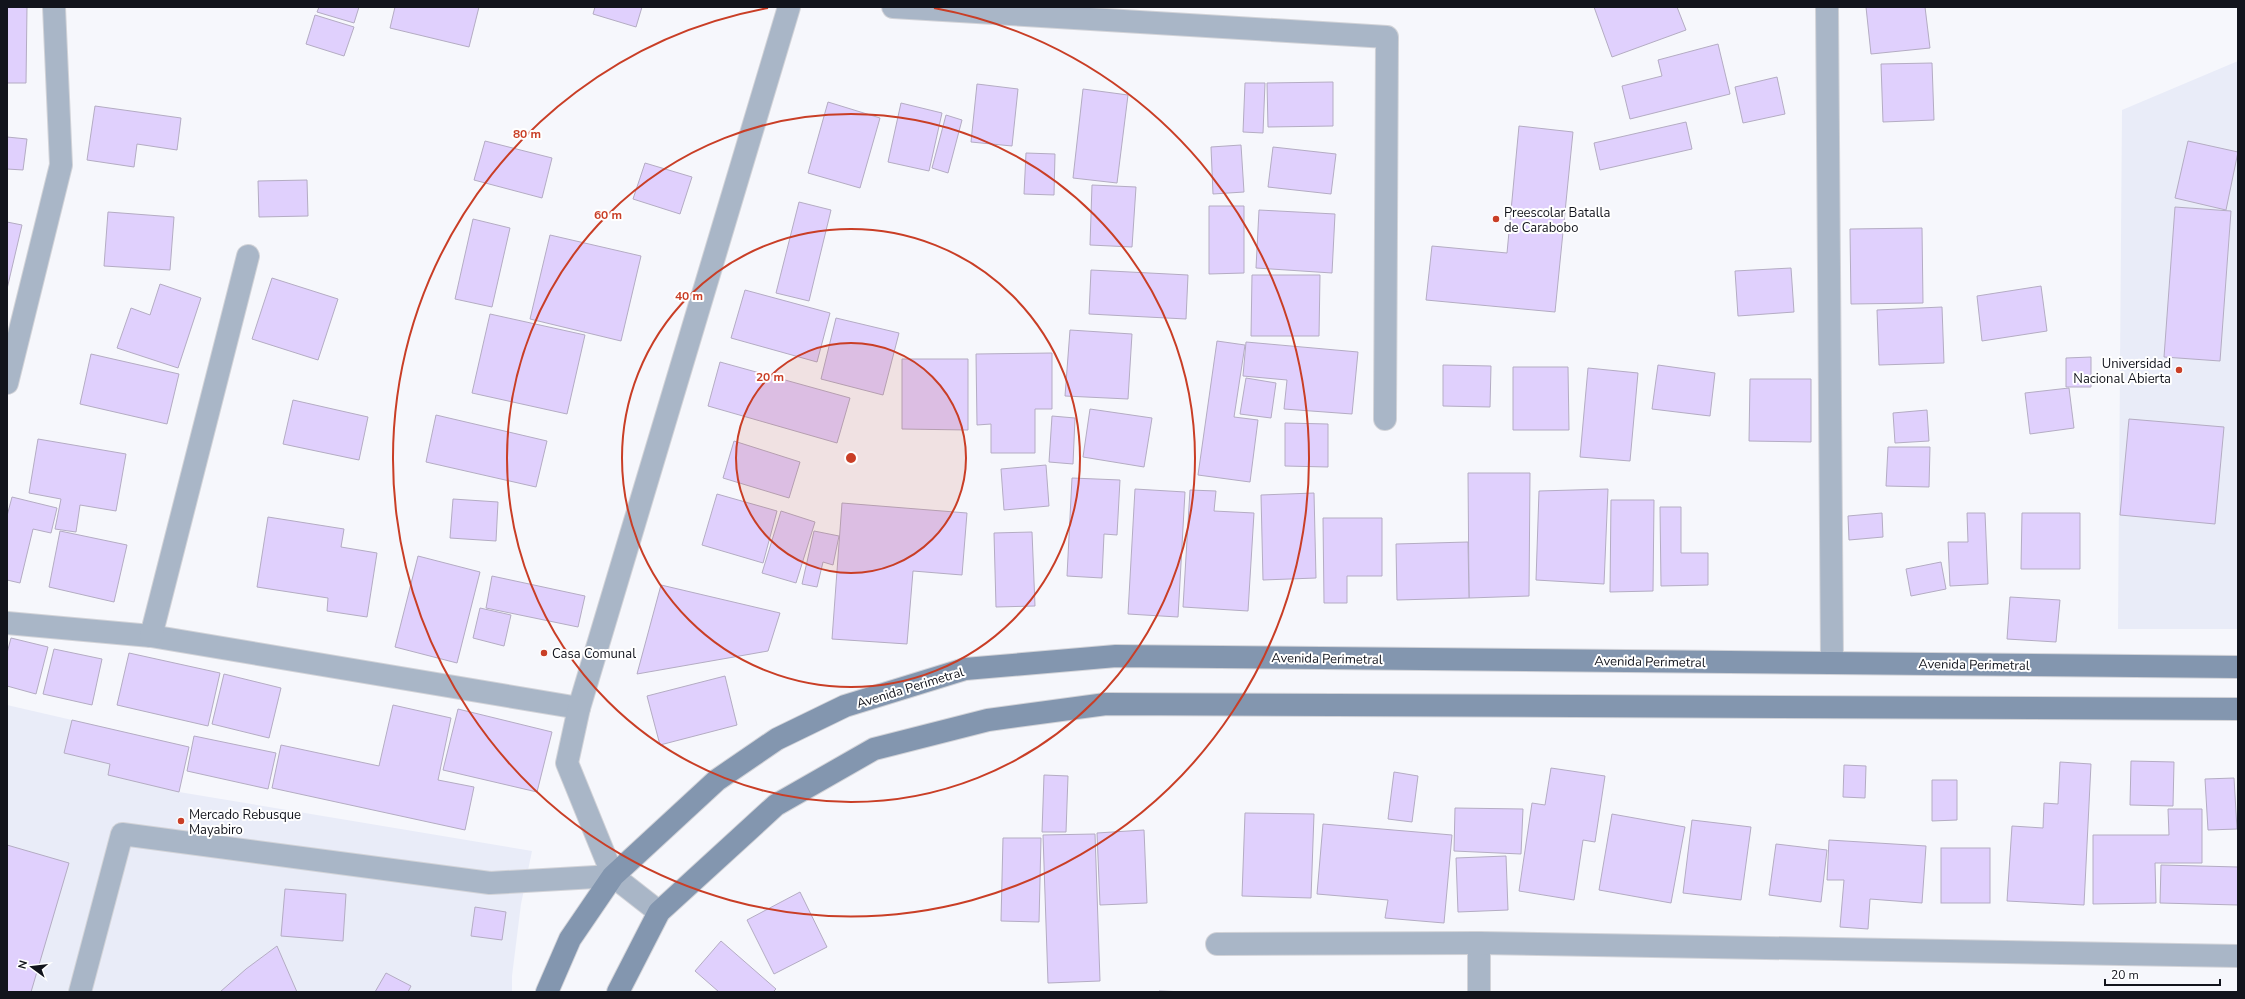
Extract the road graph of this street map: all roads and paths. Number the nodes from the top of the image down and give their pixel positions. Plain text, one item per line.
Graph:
1 (54, 7) edge
2 (789, 7) edge
3 (893, 7) edge
4 (1826, 7) edge
5 (248, 256) dead end
6 (7, 383) edge
7 (1385, 419) dead end
8 (7, 623) edge
9 (151, 636) junction
10 (1832, 663) junction
11 (2238, 667) edge
12 (579, 708) junction
13 (2238, 709) edge
14 (613, 876) junction
15 (659, 912) junction
16 (1479, 943) junction
17 (1216, 944) dead end
18 (2238, 956) edge
19 (80, 992) edge
20 (547, 992) edge
21 (618, 992) edge
22 (1479, 992) edge

1 - 6 street
2 - 12 street
3 - 7 street
4 - 10 street
5 - 9 street
8 - 9 street
9 - 12 street
10 - 11 main road, Avenida Perimetral
10 - 14 main road, Avenida Perimetral
12 - 14 street
13 - 15 main road
14 - 15 street
14 - 19 street
14 - 20 main road, Avenida Perimetral
15 - 21 main road
16 - 17 street
16 - 18 street
16 - 22 street

